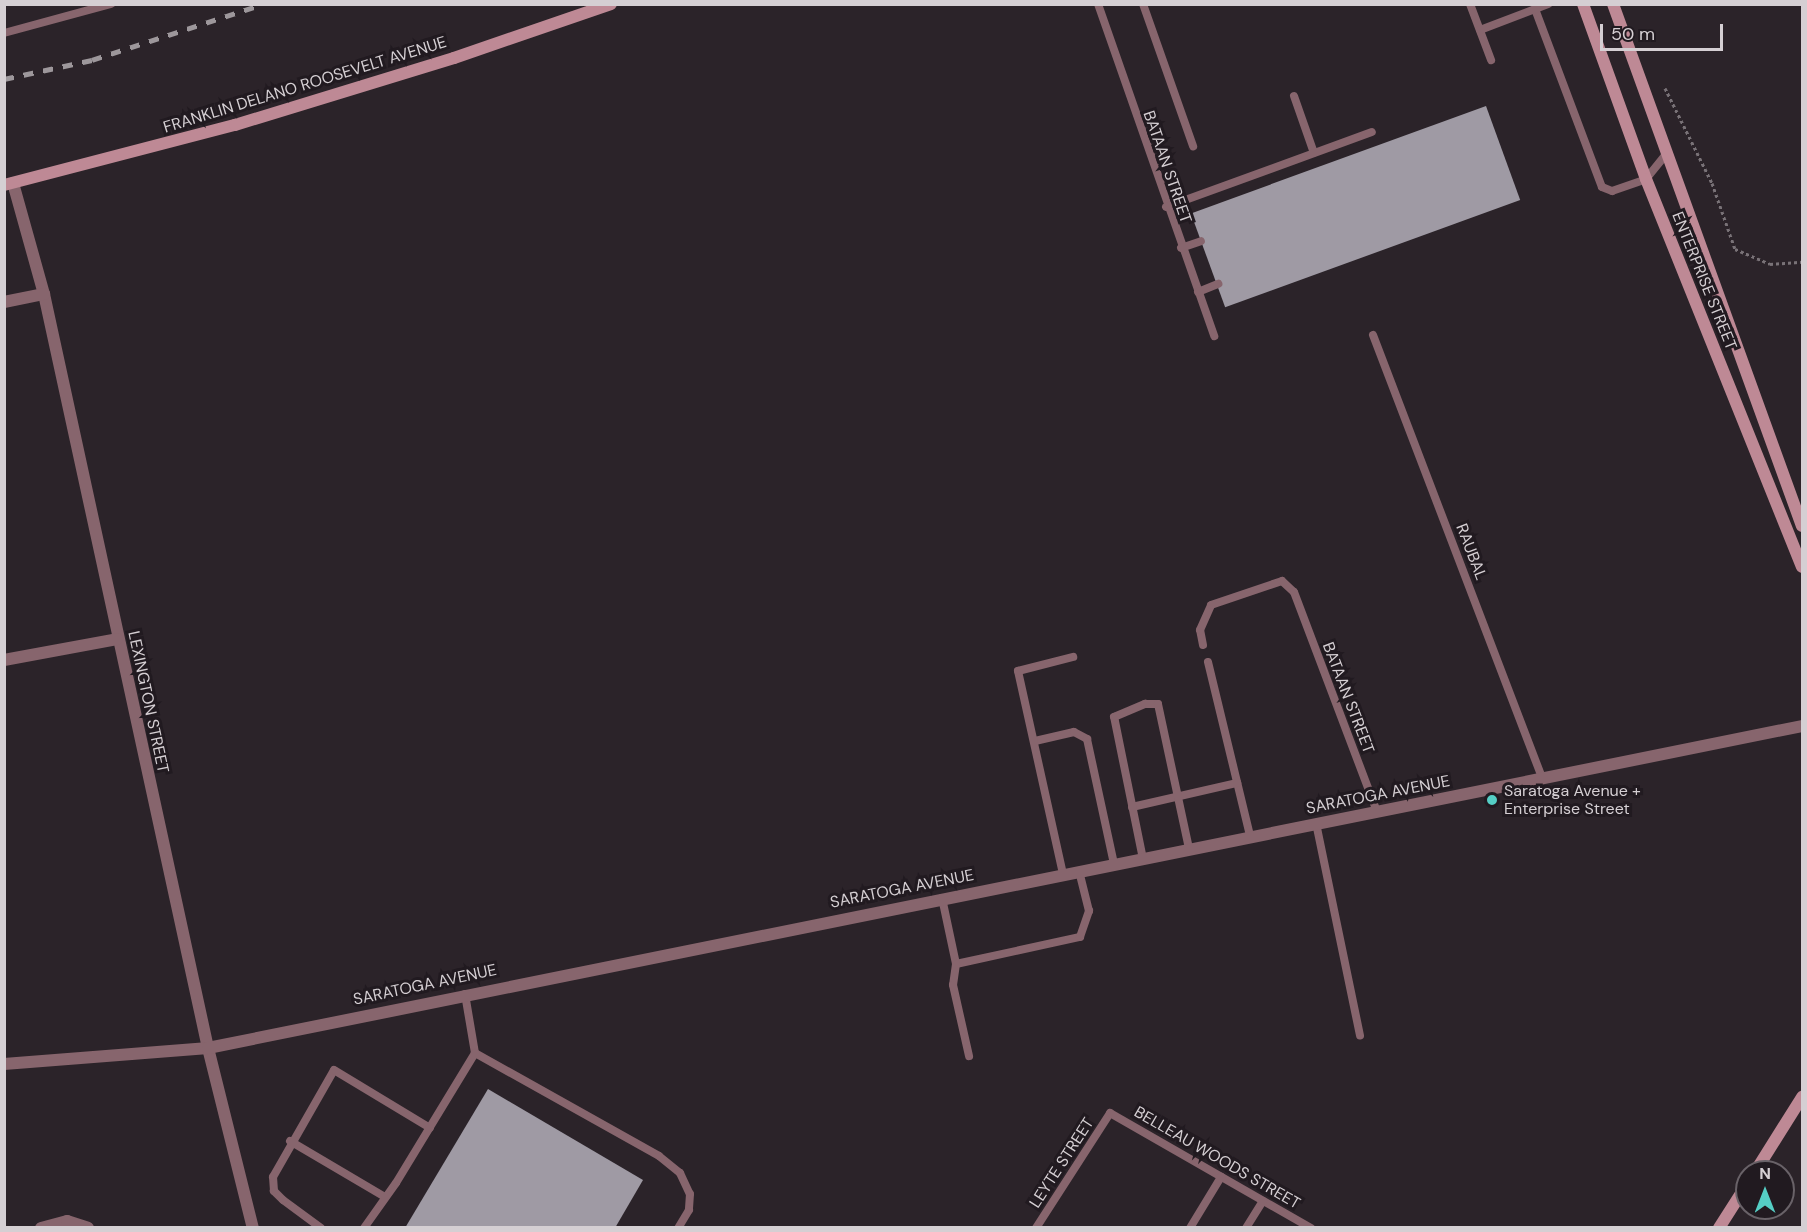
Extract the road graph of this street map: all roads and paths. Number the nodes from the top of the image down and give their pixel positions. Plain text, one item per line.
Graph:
1 (111, 4) edge
2 (611, 4) edge
3 (1098, 4) edge
4 (1143, 4) edge
5 (1470, 4) edge
6 (1548, 4) edge
7 (1583, 4) edge
8 (1613, 4) edge
9 (1535, 9) junction
10 (1479, 30) junction
11 (4, 33) edge
12 (1491, 60) dead end
13 (1665, 88) dead end
14 (1294, 96) dead end
15 (1372, 132) dead end
16 (1193, 146) dead end
17 (1314, 153) junction
18 (1666, 154) junction
19 (1646, 179) junction
20 (9, 184) edge
21 (1166, 207) junction
22 (1201, 241) dead end
23 (1181, 248) junction
24 (1803, 262) edge
25 (1218, 284) dead end
26 (1198, 292) junction
27 (44, 294) junction
28 (4, 302) edge
29 (1373, 334) dead end
30 (1214, 336) dead end
31 (1803, 526) edge
32 (1803, 567) edge
33 (117, 639) junction
34 (1203, 645) dead end
35 (1073, 657) dead end
36 (4, 660) edge
37 (1208, 662) dead end
38 (1803, 726) edge
39 (1035, 741) junction
40 (1544, 780) junction
41 (1237, 783) junction
42 (1179, 795) junction
43 (1132, 807) junction
44 (1377, 812) junction
45 (1316, 823) junction
46 (1250, 836) junction
47 (1189, 849) junction
48 (1143, 859) junction
49 (1114, 864) junction
50 (1079, 871) junction
51 (1063, 874) junction
52 (942, 898) junction
53 (956, 964) junction
54 (465, 993) junction
55 (1360, 1035) dead end
56 (208, 1048) junction
57 (475, 1053) junction
58 (969, 1056) dead end
59 (4, 1064) edge
60 (1803, 1097) edge
61 (1110, 1113) joint
62 (430, 1128) junction
63 (290, 1141) junction
64 (1763, 1160) edge
65 (1221, 1177) junction
66 (385, 1197) junction
67 (1263, 1201) junction
68 (1735, 1202) edge
69 (41, 1227) edge
70 (88, 1227) edge
71 (253, 1227) edge
72 (321, 1227) edge
73 (364, 1227) edge
74 (678, 1227) edge
75 (1036, 1227) edge
76 (1190, 1227) edge
77 (1246, 1227) edge
78 (1311, 1227) edge
79 (1719, 1227) edge

1 - 11 lane
2 - 20 street, FRANKLIN DELANO ROOSEVELT AVENUE
3 - 21 lane, BATAAN STREET
4 - 16 lane
5 - 10 lane
6 - 9 lane
7 - 19 street, ENTERPRISE STREET
8 - 18 street, ENTERPRISE STREET
9 - 10 lane
9 - 19 lane
10 - 12 lane
13 - 24 path
14 - 17 lane
15 - 17 lane
17 - 21 lane
18 - 19 lane
18 - 31 street, ENTERPRISE STREET
19 - 32 street, ENTERPRISE STREET
20 - 27 street, LEXINGTON STREET
21 - 23 lane, BATAAN STREET
22 - 23 lane
23 - 26 lane, BATAAN STREET
25 - 26 lane
26 - 30 lane, BATAAN STREET
27 - 28 street
27 - 33 street, LEXINGTON STREET
29 - 40 lane, RAUBAL
33 - 36 street
33 - 56 street, LEXINGTON STREET
34 - 44 lane, BATAAN STREET
35 - 39 lane
37 - 41 lane
38 - 40 street, SARATOGA AVENUE
39 - 49 lane
39 - 51 lane
40 - 44 street, SARATOGA AVENUE
41 - 42 lane
41 - 46 lane
42 - 43 lane
42 - 43 lane
42 - 47 lane
43 - 48 lane
44 - 45 street, SARATOGA AVENUE
45 - 46 street, SARATOGA AVENUE
45 - 55 lane
46 - 47 street, SARATOGA AVENUE
47 - 48 street, SARATOGA AVENUE
48 - 49 street, SARATOGA AVENUE
49 - 50 street, SARATOGA AVENUE
50 - 51 street, SARATOGA AVENUE
50 - 53 lane
51 - 52 street, SARATOGA AVENUE
52 - 53 lane
52 - 54 street, SARATOGA AVENUE
53 - 58 lane
54 - 56 street, SARATOGA AVENUE
54 - 57 lane
56 - 59 street, SARATOGA AVENUE
56 - 71 street, LEXINGTON STREET
57 - 62 lane
57 - 74 lane
60 - 64 street
61 - 65 lane, BELLEAU WOODS STREET
61 - 75 lane, LEYTE STREET
62 - 63 lane
62 - 66 lane
63 - 66 lane
63 - 72 lane
65 - 67 lane, BELLEAU WOODS STREET
65 - 76 lane
66 - 73 lane
67 - 77 lane
67 - 78 lane, BELLEAU WOODS STREET
68 - 79 street
69 - 70 street

